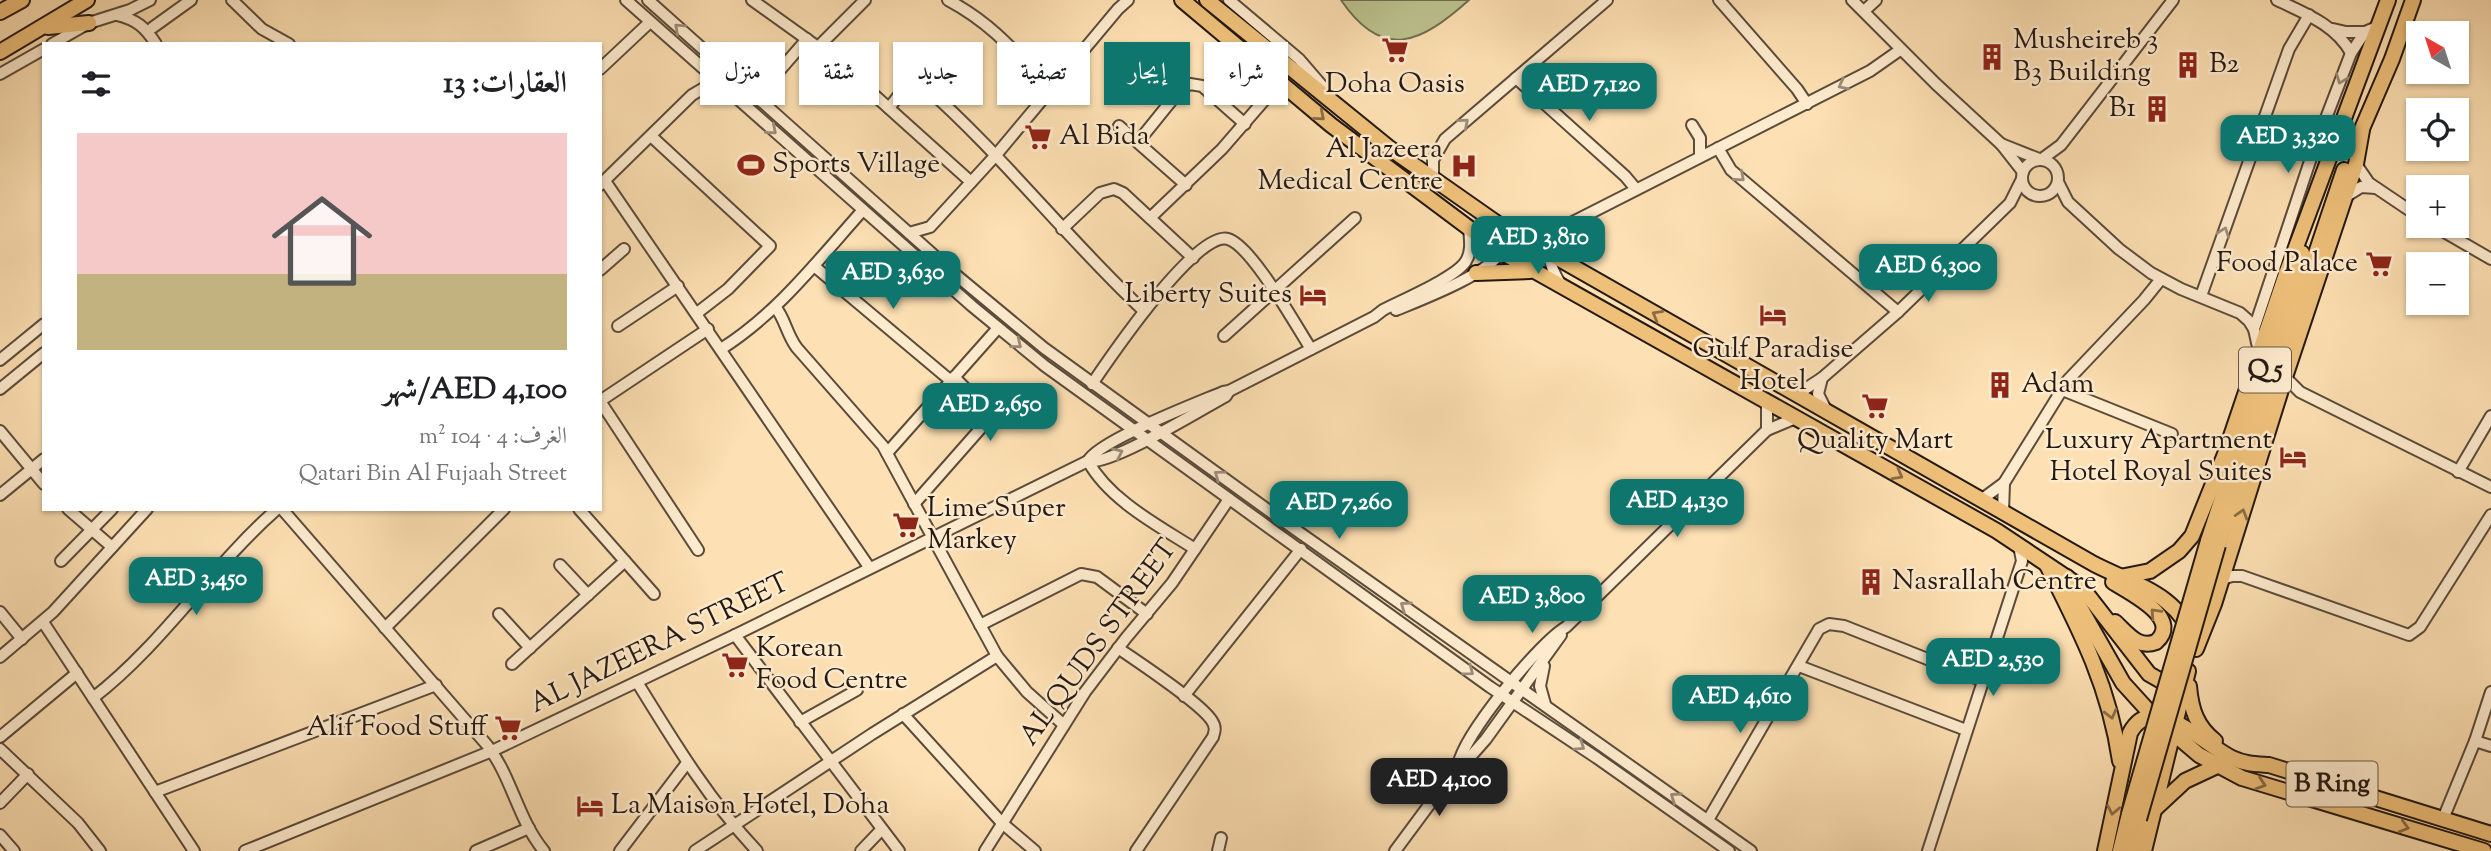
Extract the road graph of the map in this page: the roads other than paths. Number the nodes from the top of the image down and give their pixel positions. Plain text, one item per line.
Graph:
1 (22, 0) edge
2 (87, 0) edge
3 (191, 0) edge
4 (232, 0) edge
5 (626, 0) edge
6 (648, 0) edge
7 (752, 0) edge
8 (864, 0) edge
9 (947, 0) edge
10 (977, 0) edge
11 (1128, 0) edge
12 (1182, 0) edge
13 (1207, 0) edge
14 (1228, 0) edge
15 (1607, 0) edge
16 (1719, 0) edge
17 (1852, 0) edge
18 (1876, 0) edge
19 (2174, 0) edge
20 (2277, 0) edge
21 (2388, 0) edge
22 (2413, 0) edge
23 (147, 1) edge
24 (1120, 5) edge
25 (1864, 11) junction
26 (0, 12) edge
27 (969, 12) junction
28 (114, 15) junction
29 (2309, 15) junction
30 (650, 22) junction
31 (89, 23) junction
32 (2379, 26) junction
33 (2330, 27) junction
34 (40, 28) junction
35 (152, 28) junction
36 (2365, 32) junction
37 (807, 39) junction
38 (56, 42) edge
39 (154, 42) edge
40 (162, 42) edge
41 (283, 42) edge
42 (811, 42) edge
43 (823, 42) edge
44 (1005, 42) edge
45 (1089, 42) edge
46 (1232, 42) edge
47 (700, 47) edge
48 (42, 50) edge
49 (1900, 50) junction
50 (0, 52) edge
51 (2351, 53) junction
52 (785, 64) edge
53 (700, 66) edge
54 (602, 67) edge
55 (0, 74) edge
56 (700, 77) edge
57 (1516, 78) junction
58 (1288, 89) edge
59 (700, 90) edge
60 (692, 95) junction
61 (879, 99) edge
62 (1335, 104) junction
63 (1807, 104) junction
64 (744, 105) edge
65 (765, 105) edge
66 (1037, 105) edge
67 (1261, 105) edge
68 (889, 108) junction
69 (1245, 124) junction
70 (1692, 125) dead end
71 (1119, 126) dead end
72 (2362, 130) junction
73 (651, 136) junction
74 (1700, 138) junction
75 (1138, 142) junction
76 (2000, 144) junction
77 (2061, 145) junction
78 (1718, 148) junction
79 (996, 155) junction
80 (1700, 157) junction
81 (2041, 159) junction
82 (2356, 164) junction
83 (2056, 168) junction
84 (2022, 175) junction
85 (1433, 179) junction
86 (971, 182) junction
87 (2058, 182) junction
88 (603, 183) edge
89 (1186, 185) junction
90 (2376, 188) junction
91 (1636, 189) junction
92 (2029, 193) junction
93 (2048, 194) junction
94 (2315, 197) junction
95 (2345, 197) junction
96 (2068, 202) junction
97 (2010, 203) junction
98 (2406, 208) edge
99 (863, 210) junction
100 (1150, 218) junction
101 (1355, 218) dead end
102 (1498, 223) junction
103 (930, 227) junction
104 (1469, 228) junction
105 (1062, 229) junction
106 (909, 233) junction
107 (2455, 238) edge
108 (624, 249) dead end
109 (927, 249) junction
110 (1501, 252) junction
111 (1548, 253) junction
112 (2491, 259) edge
113 (1190, 261) junction
114 (814, 265) junction
115 (602, 268) edge
116 (1535, 272) junction
117 (1476, 273) junction
118 (2161, 278) junction
119 (678, 286) junction
120 (1563, 287) junction
121 (1274, 291) junction
122 (2201, 296) junction
123 (2262, 304) junction
124 (776, 307) junction
125 (1144, 311) junction
126 (1898, 312) junction
127 (696, 313) junction
128 (2240, 313) junction
129 (1374, 317) junction
130 (42, 326) edge
131 (618, 326) dead end
132 (998, 328) junction
133 (708, 329) junction
134 (2254, 329) junction
135 (1224, 336) dead end
136 (721, 349) junction
137 (1311, 349) junction
138 (2259, 352) junction
139 (42, 355) edge
140 (0, 360) edge
141 (2285, 377) junction
142 (1822, 378) junction
143 (952, 379) junction
144 (1093, 384) junction
145 (0, 389) edge
146 (2060, 389) junction
147 (1229, 391) junction
148 (2300, 392) junction
149 (1793, 393) junction
150 (2279, 395) junction
151 (602, 400) edge
152 (1767, 402) junction
153 (602, 404) edge
154 (1828, 413) junction
155 (2491, 416) edge
156 (1796, 418) junction
157 (1149, 425) junction
158 (1767, 430) junction
159 (0, 432) edge
160 (1134, 432) junction
161 (1159, 432) junction
162 (2172, 434) dead end
163 (1146, 439) junction
164 (887, 453) junction
165 (42, 461) edge
166 (1088, 461) junction
167 (31, 470) junction
168 (2458, 472) junction
169 (42, 482) edge
170 (2004, 483) junction
171 (2491, 487) edge
172 (0, 495) edge
173 (1229, 499) junction
174 (1981, 500) junction
175 (914, 504) junction
176 (70, 511) edge
177 (110, 511) edge
178 (145, 511) edge
179 (278, 511) edge
180 (282, 511) edge
181 (503, 511) edge
182 (581, 511) edge
183 (2003, 512) junction
184 (2491, 516) edge
185 (90, 531) junction
186 (933, 536) junction
187 (2213, 543) junction
188 (2019, 546) junction
189 (112, 547) junction
190 (1195, 549) junction
191 (1301, 549) junction
192 (698, 550) dead end
193 (61, 561) dead end
194 (625, 561) junction
195 (2045, 561) junction
196 (2228, 562) junction
197 (2094, 564) junction
198 (560, 565) dead end
199 (869, 567) junction
200 (2242, 576) junction
201 (2067, 577) junction
202 (2120, 577) junction
203 (2222, 579) junction
204 (654, 594) dead end
205 (588, 595) junction
206 (2091, 600) junction
207 (0, 612) edge
208 (499, 614) dead end
209 (1147, 614) junction
210 (43, 622) junction
211 (980, 625) junction
212 (1566, 626) junction
213 (386, 628) junction
214 (736, 635) junction
215 (22, 639) junction
216 (1555, 645) junction
217 (2197, 645) junction
218 (530, 648) junction
219 (1118, 648) junction
220 (997, 656) junction
221 (0, 657) edge
222 (512, 664) dead end
223 (1799, 666) junction
224 (2188, 671) junction
225 (77, 673) junction
226 (1983, 681) junction
227 (637, 682) junction
228 (1511, 682) junction
229 (436, 685) junction
230 (1522, 689) junction
231 (857, 690) dead end
232 (2491, 692) edge
233 (1502, 695) junction
234 (1184, 696) junction
235 (93, 698) junction
236 (1512, 702) junction
237 (1545, 705) junction
238 (903, 714) junction
239 (2152, 716) junction
240 (800, 722) junction
241 (1063, 725) junction
242 (2175, 729) junction
243 (1966, 730) junction
244 (0, 737) edge
245 (2190, 740) junction
246 (2474, 741) junction
247 (2491, 746) edge
248 (0, 748) edge
249 (492, 751) junction
250 (830, 761) junction
251 (687, 763) junction
252 (1458, 765) junction
253 (2269, 765) junction
254 (2217, 766) junction
255 (2121, 769) junction
256 (28, 774) junction
257 (155, 792) junction
258 (0, 803) edge
259 (2152, 811) junction
260 (2134, 817) junction
261 (2443, 819) junction
262 (1707, 820) junction
263 (1002, 823) junction
264 (732, 825) junction
265 (529, 828) junction
266 (881, 830) junction
267 (2491, 834) edge
268 (0, 835) edge
269 (1221, 838) dead end
270 (14, 851) edge
271 (100, 851) edge
272 (194, 851) edge
273 (245, 851) edge
274 (476, 851) edge
275 (544, 851) edge
276 (620, 851) edge
277 (695, 851) edge
278 (757, 851) edge
279 (861, 851) edge
280 (899, 851) edge
281 (985, 851) edge
282 (1035, 851) edge
283 (1136, 851) edge
284 (1218, 851) edge
285 (1395, 851) edge
286 (1729, 851) edge
287 (1751, 851) edge
288 (1928, 851) edge
289 (2105, 851) edge
290 (2120, 851) edge
291 (2131, 851) edge
292 (2144, 851) edge
293 (2484, 851) edge

1 - 26 main road
2 - 34 main road
3 - 35 street
4 - 41 street
5 - 30 street
47 -> 6 street
7 - 37 street
8 - 43 street
9 - 27 street
10 - 27 street
11 - 24 street
12 - 46 main road
13 - 62 main road
14 - 62 street
15 - 57 street
16 - 63 street
17 - 25 street
18 - 25 street
19 - 77 street
20 - 29 street
21 - 32 main road, Q5
22 - 72 main road, Q5
23 - 28 street
23 - 35 street
24 - 45 street
25 - 49 street
27 - 44 street
28 - 31 street
28 - 39 street
29 - 33 street
122 -> 29 street
30 - 53 street
30 - 54 street
31 - 34 main road
31 - 38 street
32 - 36 street
32 - 94 main road, Q5
33 - 36 street
33 - 51 street
34 - 50 main road
35 - 40 street
36 - 51 street
37 - 42 street
37 - 52 street
48 - 55 street
49 -> 63 street
49 - 76 street
51 -> 123 street
56 - 60 street
85 -> 57 street
57 - 91 street
58 -> 104 main road
59 - 60 street
60 - 73 street
61 - 68 street
62 - 85 main road
63 - 78 street
64 -> 99 street
65 - 106 street
66 - 79 street
67 - 69 street
68 - 79 street
68 - 86 street
69 - 75 street
69 - 89 street
70 - 74 street
71 - 75 street
72 - 82 main road
72 - 187 main road, Q5
73 - 88 street
73 - 127 street
74 - 78 street
74 - 80 street
75 - 89 street
76 - 81 street
76 - 84 street
77 - 81 street
77 - 83 street
78 - 80 street
78 -> 126 street
79 - 86 street
79 - 105 street
80 - 91 street
81 - 83 street
81 - 84 street
82 - 90 street
82 - 95 main road
83 - 87 street
84 - 92 street
84 - 97 street
85 - 102 main road
86 - 103 street
87 - 93 street
87 - 96 street
88 - 119 street
89 - 100 street
90 - 95 street
90 - 98 street
91 - 111 street
92 - 93 street
92 - 97 street
93 - 96 street
94 - 138 main road
94 - 187 main road, Q5
95 - 141 main road
96 - 118 street
97 - 126 street
99 - 114 street
99 - 132 street
100 - 105 street
100 - 113 street
101 - 121 street
102 - 110 street
102 - 111 main road
103 - 106 street
103 - 109 street
104 - 110 main road
104 - 129 street
105 - 125 street
106 - 109 street
107 - 112 street
108 - 115 street
109 - 144 street
110 - 116 main road
110 - 117 street
111 - 120 street
149 -> 111 main road
113 - 121 street
113 - 125 street
114 - 124 street
114 - 143 street
116 - 117 main road
116 - 120 main road
117 - 129 street
118 - 122 street
118 - 146 street
119 - 127 street
119 - 131 street
120 - 152 main road
121 - 135 street
121 - 137 street
122 - 128 street
123 - 128 street
123 - 134 street
124 - 136 street
124 - 164 street
125 - 144 street
126 - 142 street
127 - 133 street
128 - 134 street
129 - 137 street
130 - 140 street
132 - 143 street
132 -> 160 street
133 - 136 street
133 - 151 street
134 - 138 street
136 - 199 street
137 - 147 street
138 - 202 main road
139 - 145 street
141 - 148 street
141 - 150 main road
142 - 149 street
142 - 154 street
143 - 164 street
143 - 175 street
144 - 157 street
146 - 162 street
146 - 170 street
147 - 157 street
147 - 161 street
148 - 150 street
148 - 168 street
149 - 154 main road
196 -> 150 main road
152 - 156 main road
152 - 158 street
153 - 192 street
154 - 174 main road
155 - 168 street
156 - 158 street
156 -> 188 main road
157 - 160 street
157 - 161 street
158 - 212 street
159 - 167 street
160 - 163 street
160 - 166 street
161 - 163 street
228 -> 161 street
166 -> 163 street
163 - 173 street
164 - 175 street
165 - 167 street
166 - 186 street, AL JAZEERA STREET
166 - 190 street
167 - 169 street
167 - 172 street
168 - 171 street
170 - 174 street
170 - 183 street
173 - 190 street, AL QUDS STREET
173 - 191 street
174 - 183 main road
175 - 186 street
176 - 185 street
177 - 185 street
178 - 189 street
179 - 235 street
180 - 213 street
181 - 213 street
182 - 194 street
183 - 197 main road
184 - 200 street
185 - 189 street
185 - 193 street
186 - 199 street, AL JAZEERA STREET
186 - 211 street
187 - 260 main road, Q5, bridge
188 - 195 main road
188 - 226 street
189 - 210 street
190 - 209 street, AL QUDS STREET
191 -> 233 street
191 - 234 street
194 - 204 street
194 - 205 street
195 - 201 main road
195 -> 255 main road
196 - 200 street
196 - 203 main road
197 - 202 main road
206 -> 197 main road
198 - 205 street
199 - 214 street, AL JAZEERA STREET
200 - 203 street
201 - 206 main road
201 - 239 main road, B Ring
202 - 217 main road
203 - 217 main road
205 - 218 street
206 - 224 main road
207 - 215 street
208 - 218 street
209 - 211 street
209 - 219 street, AL QUDS STREET
210 - 215 street
210 - 225 street
211 - 220 street
212 - 216 street
212 - 228 street
213 - 229 street
214 - 227 street, AL JAZEERA STREET
214 - 240 street
215 - 221 street
216 - 230 street
216 - 237 street
217 - 224 main road
218 - 222 street
219 - 234 street
219 - 241 street, AL QUDS STREET
220 - 238 street
220 - 241 street
223 - 226 street
223 - 243 street
223 - 262 street
224 - 242 main road
224 - 253 main road
225 - 235 street
225 - 244 street
226 - 243 street
227 - 249 street, AL JAZEERA STREET
227 - 251 street
228 - 230 street
228 - 233 street
229 - 249 street
229 - 257 street
230 - 236 street
230 - 237 street
231 - 240 street
232 - 246 street
233 - 236 street
233 - 252 street
234 - 283 street
235 - 257 street
236 - 252 street
236 -> 286 street
262 -> 237 street
238 - 250 street
238 - 263 street
239 - 242 main road, B Ring
239 - 255 main road
240 - 250 street
241 - 263 street, AL QUDS STREET
242 - 245 main road, B Ring
242 - 259 main road
243 - 288 street
245 - 253 main road, B Ring
245 - 254 main road, B Ring
246 - 247 street
246 - 261 street
248 - 256 street
249 - 265 street
249 - 273 street, AL JAZEERA STREET
250 - 264 street
250 - 266 street
251 - 264 street
251 - 276 street
252 - 285 street
253 - 261 main road, B Ring
254 - 259 main road
254 -> 293 main road, B Ring
255 -> 289 main road
256 - 258 street
256 - 271 street
257 - 272 street
259 - 292 main road
260 - 290 main road, Q5
260 - 291 main road, Q5
261 - 267 main road, B Ring
262 - 287 street
263 - 281 street, AL QUDS STREET
263 - 282 street
264 - 277 street
264 - 278 street
265 - 274 street
265 - 275 street
266 - 279 street
266 - 280 street
268 - 270 street
269 - 284 street

